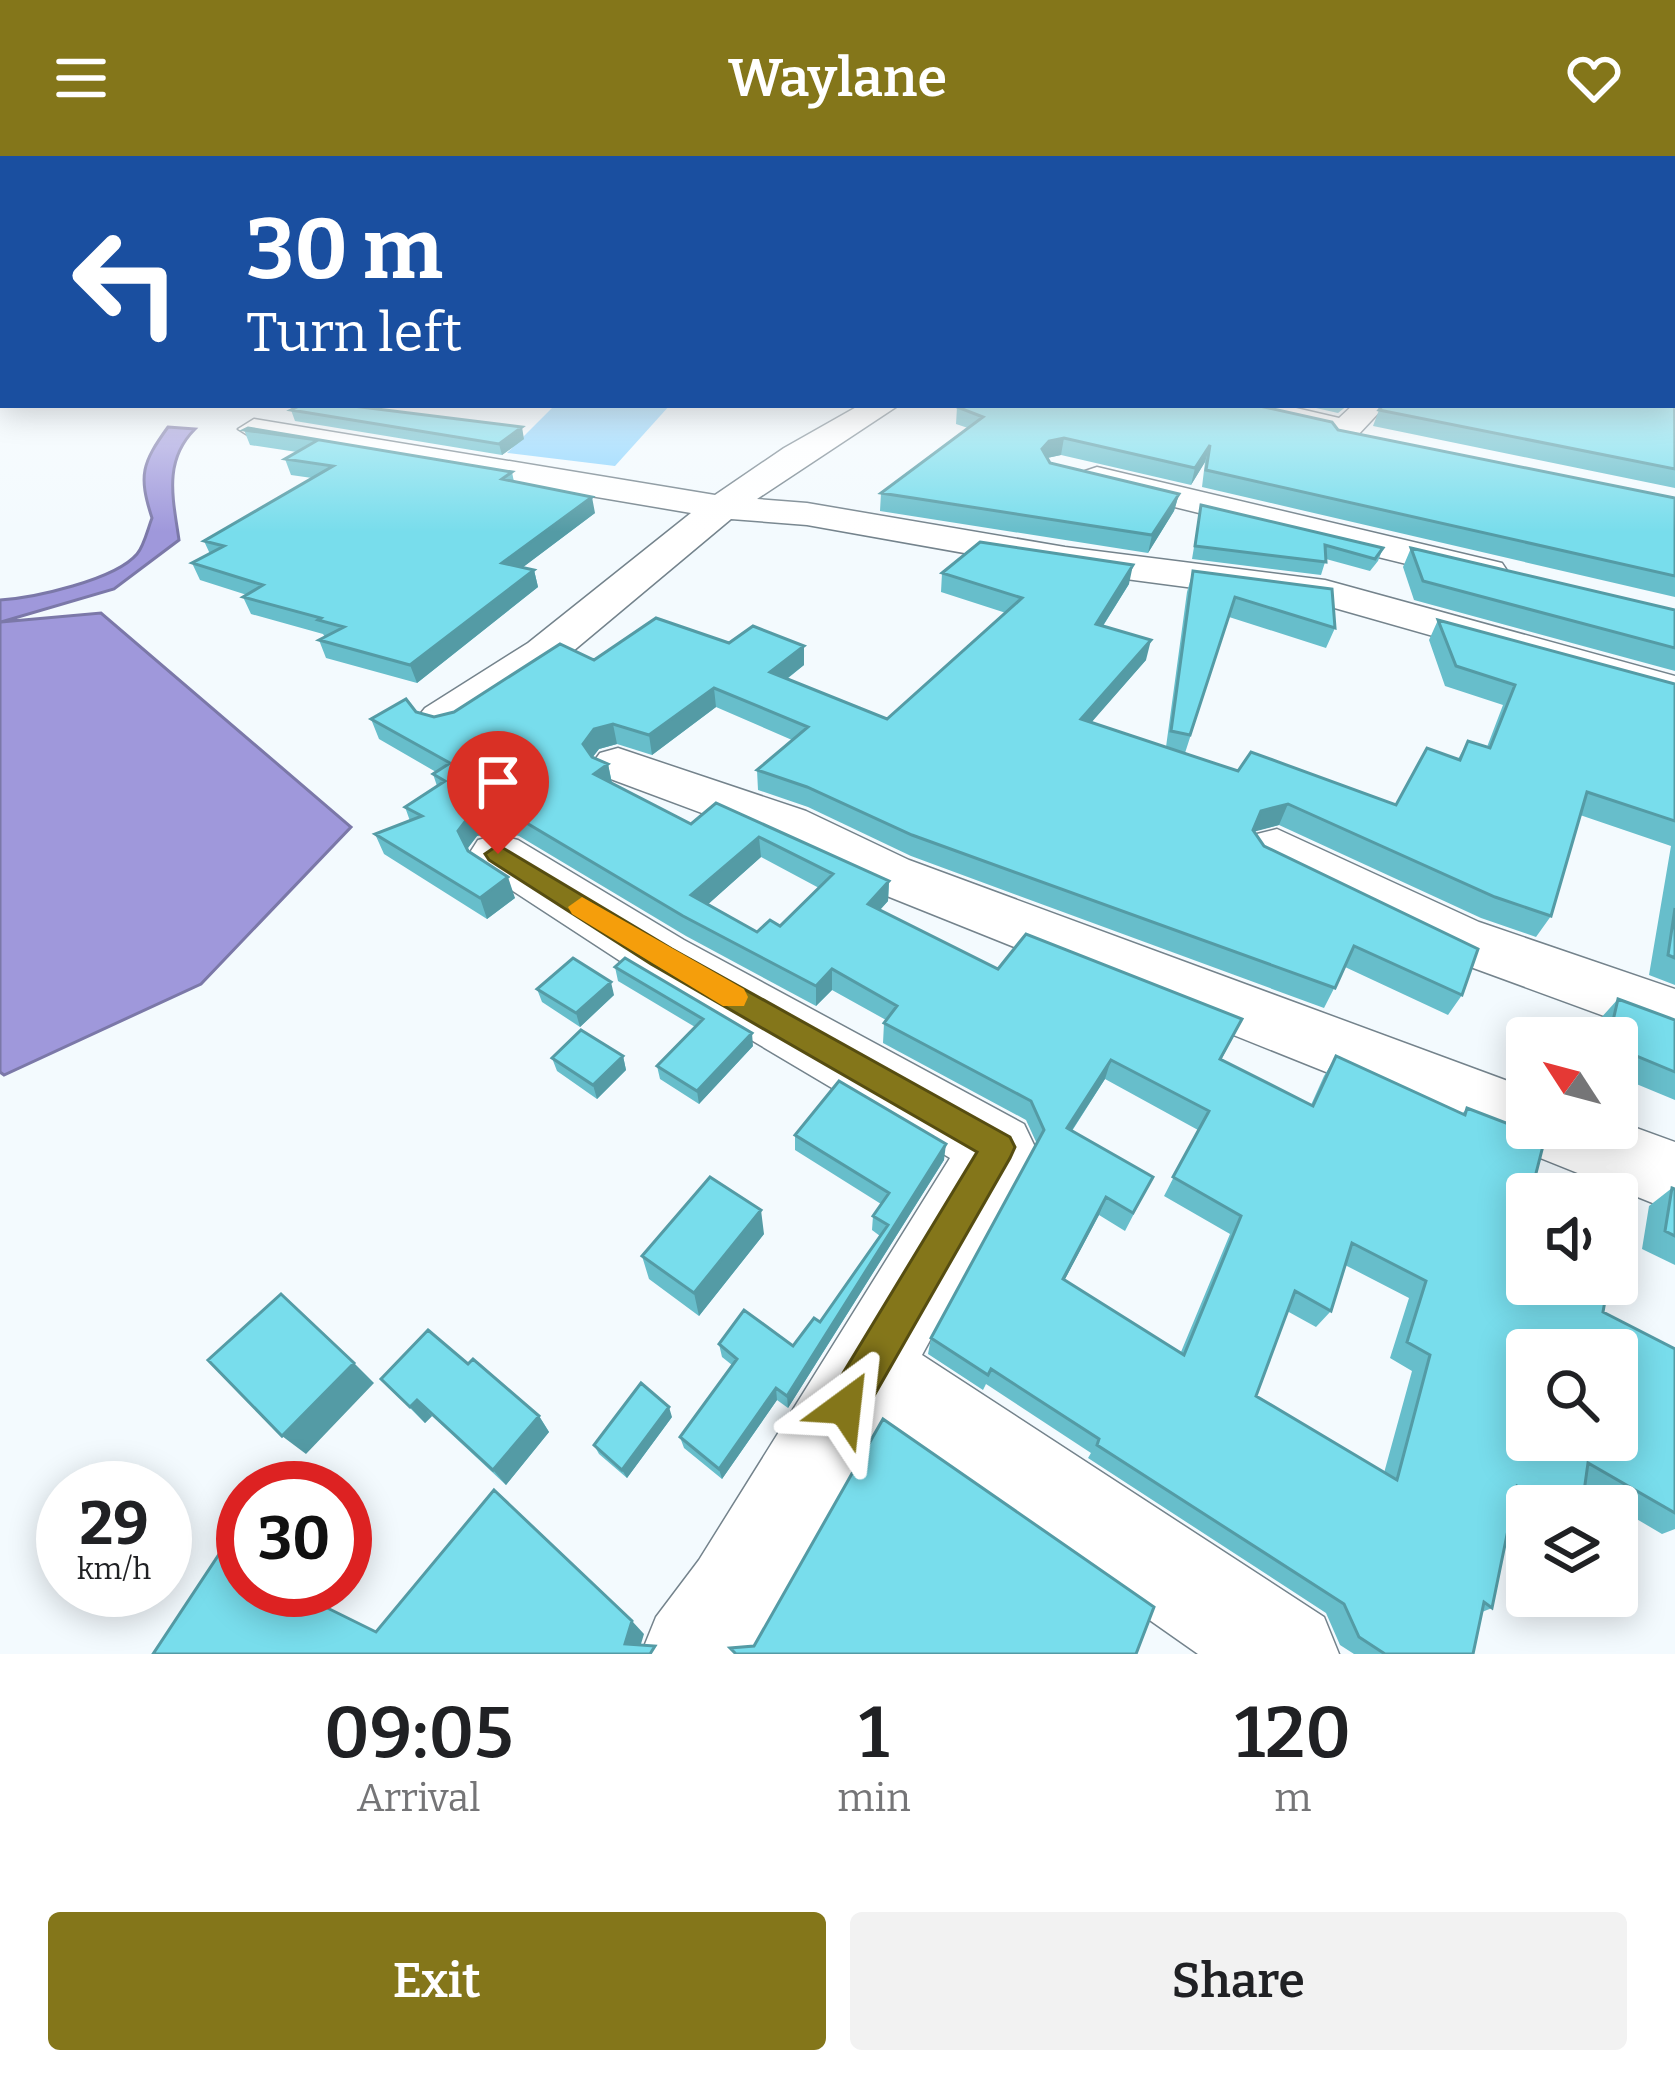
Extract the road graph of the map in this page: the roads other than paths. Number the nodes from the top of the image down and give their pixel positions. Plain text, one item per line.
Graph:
1 (878, 408) edge
2 (1271, 408) edge
3 (1358, 417) edge
4 (254, 429) edge
5 (1386, 445) edge
6 (1060, 470) edge
7 (721, 507) junction
8 (1532, 584) edge
9 (1675, 691) edge
10 (442, 718) edge
11 (618, 764) dead end
12 (1277, 848) edge
13 (498, 854) dead end
14 (1675, 1016) edge
15 (1506, 1112) edge
16 (1602, 1149) edge
17 (1675, 1177) edge
18 (867, 1370) junction
19 (693, 1654) edge
20 (1287, 1654) edge

1 - 7 street
2 - 3 street
3 - 5 street
4 - 7 street
6 - 8 street
7 - 9 street
7 - 10 street
11 - 15 street
12 - 14 street
13 - 18 street
16 - 17 street
18 - 19 street
18 - 20 street

